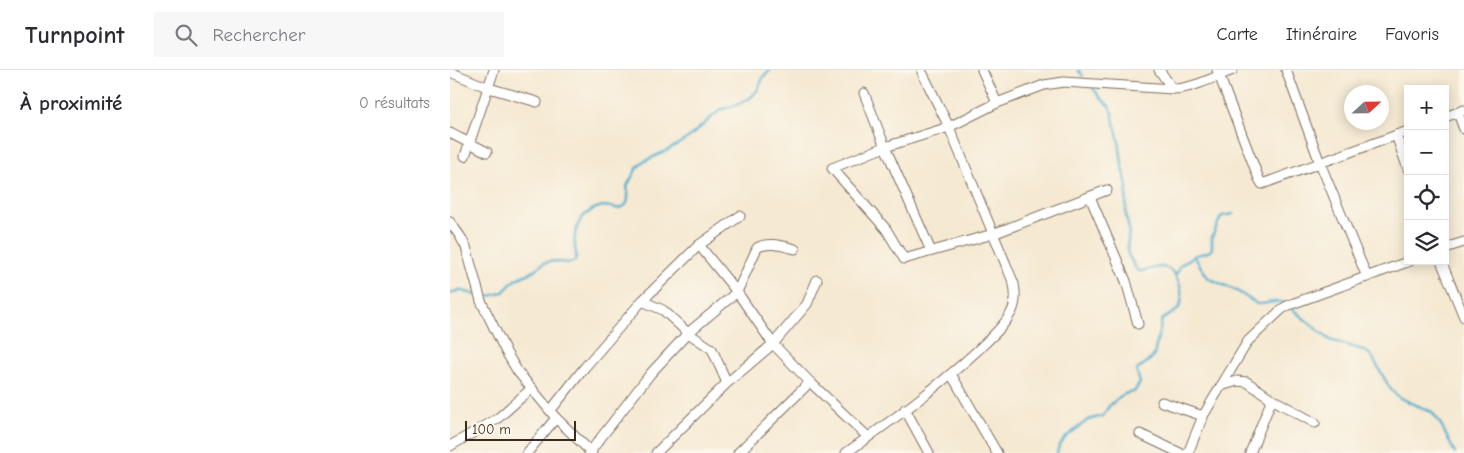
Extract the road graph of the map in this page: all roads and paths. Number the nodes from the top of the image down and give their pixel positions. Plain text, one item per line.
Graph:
1 (494, 70) edge
2 (982, 70) edge
3 (1159, 70) edge
4 (1233, 70) edge
5 (1286, 70) edge
6 (450, 72) edge
7 (922, 72) dead end
8 (1218, 73) edge
9 (489, 88) junction
10 (1173, 89) junction
11 (864, 93) dead end
12 (537, 102) dead end
13 (997, 103) junction
14 (1461, 111) edge
15 (1449, 116) edge
16 (949, 127) junction
17 (1464, 129) edge
18 (450, 132) edge
19 (1404, 132) edge
20 (1396, 135) junction
21 (469, 141) junction
22 (885, 147) junction
23 (487, 152) dead end
24 (465, 156) dead end
25 (1404, 158) edge
26 (1320, 163) junction
27 (1107, 190) dead end
28 (1090, 197) junction
29 (740, 216) dead end
30 (450, 222) edge
31 (993, 234) junction
32 (1464, 242) edge
33 (699, 245) junction
34 (1449, 247) edge
35 (794, 249) dead end
36 (931, 251) junction
37 (1404, 263) edge
38 (1442, 265) edge
39 (1367, 277) junction
40 (816, 280) dead end
41 (737, 292) junction
42 (642, 300) junction
43 (1464, 317) edge
44 (1138, 324) dead end
45 (688, 333) junction
46 (773, 344) junction
47 (951, 374) junction
48 (810, 382) junction
49 (727, 384) junction
50 (1221, 386) junction
51 (532, 388) junction
52 (1272, 399) junction
53 (1162, 402) dead end
54 (905, 409) junction
55 (550, 410) junction
56 (1203, 416) junction
57 (556, 418) junction
58 (1315, 423) dead end
59 (1140, 434) dead end
60 (868, 437) junction
61 (450, 446) edge
62 (590, 452) edge
63 (527, 453) edge
64 (656, 453) edge
65 (738, 453) edge
66 (846, 453) edge
67 (929, 453) edge
68 (997, 453) edge
69 (1180, 453) edge
70 (1188, 453) edge
71 (1250, 453) edge

1 - 9 street
2 - 13 street
3 - 10 street
4 - 8 street
5 - 26 street
6 - 9 street
7 - 16 street
8 - 10 street
8 - 26 street
9 - 12 street
9 - 21 street
10 - 13 street
11 - 22 street
13 - 16 street
14 - 15 street
14 - 17 street
16 - 22 street
16 - 31 street
18 - 21 street
19 - 20 street
20 - 25 street
20 - 26 street
21 - 23 street
21 - 24 street
22 - 36 street
22 - 36 street
26 - 39 street
27 - 28 street
28 - 31 street
28 - 44 street
29 - 33 street
30 - 51 street
31 - 36 street
31 - 47 street
32 - 34 street
33 - 41 street
33 - 42 street
35 - 41 street
37 - 39 street
38 - 43 street
39 - 50 street
40 - 46 street
41 - 45 street
41 - 46 street
42 - 45 street
42 - 55 street
45 - 49 street
45 - 62 street
46 - 48 street
46 - 49 street
47 - 54 street
47 - 68 street
48 - 60 street
48 - 65 street
49 - 64 street
50 - 52 street
50 - 56 street
51 - 55 street
51 - 61 street
52 - 58 street
52 - 71 street
53 - 56 street
54 - 60 street
54 - 67 street
55 - 57 street
56 - 70 street
57 - 62 street
57 - 63 street
59 - 69 street
60 - 66 street

